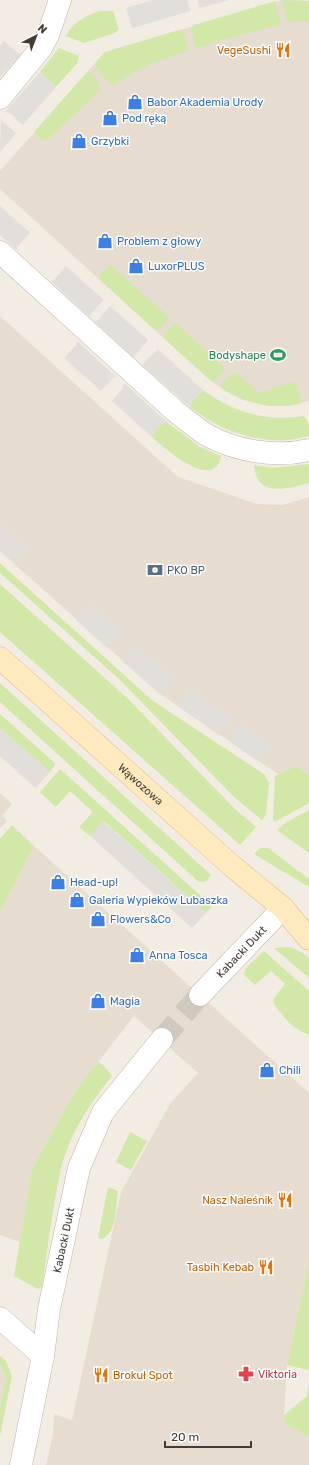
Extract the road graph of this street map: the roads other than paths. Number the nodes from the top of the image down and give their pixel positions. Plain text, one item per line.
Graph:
1 (60, 0) edge
2 (0, 98) edge
3 (0, 252) edge
4 (309, 450) edge
5 (0, 658) edge
6 (282, 908) junction
7 (309, 921) edge
8 (309, 939) edge
9 (200, 995) tunnel mouth
10 (162, 1039) tunnel mouth
11 (0, 1318) edge
12 (43, 1356) junction
13 (21, 1465) edge

1 - 2 street
3 - 4 street
5 - 6 street, Wąwozowa
6 - 7 street, Wąwozowa
6 - 8 street, Wąwozowa
6 - 9 street, Kabacki Dukt
10 - 12 street, Kabacki Dukt
11 - 12 street
12 - 13 street, Kabacki Dukt

